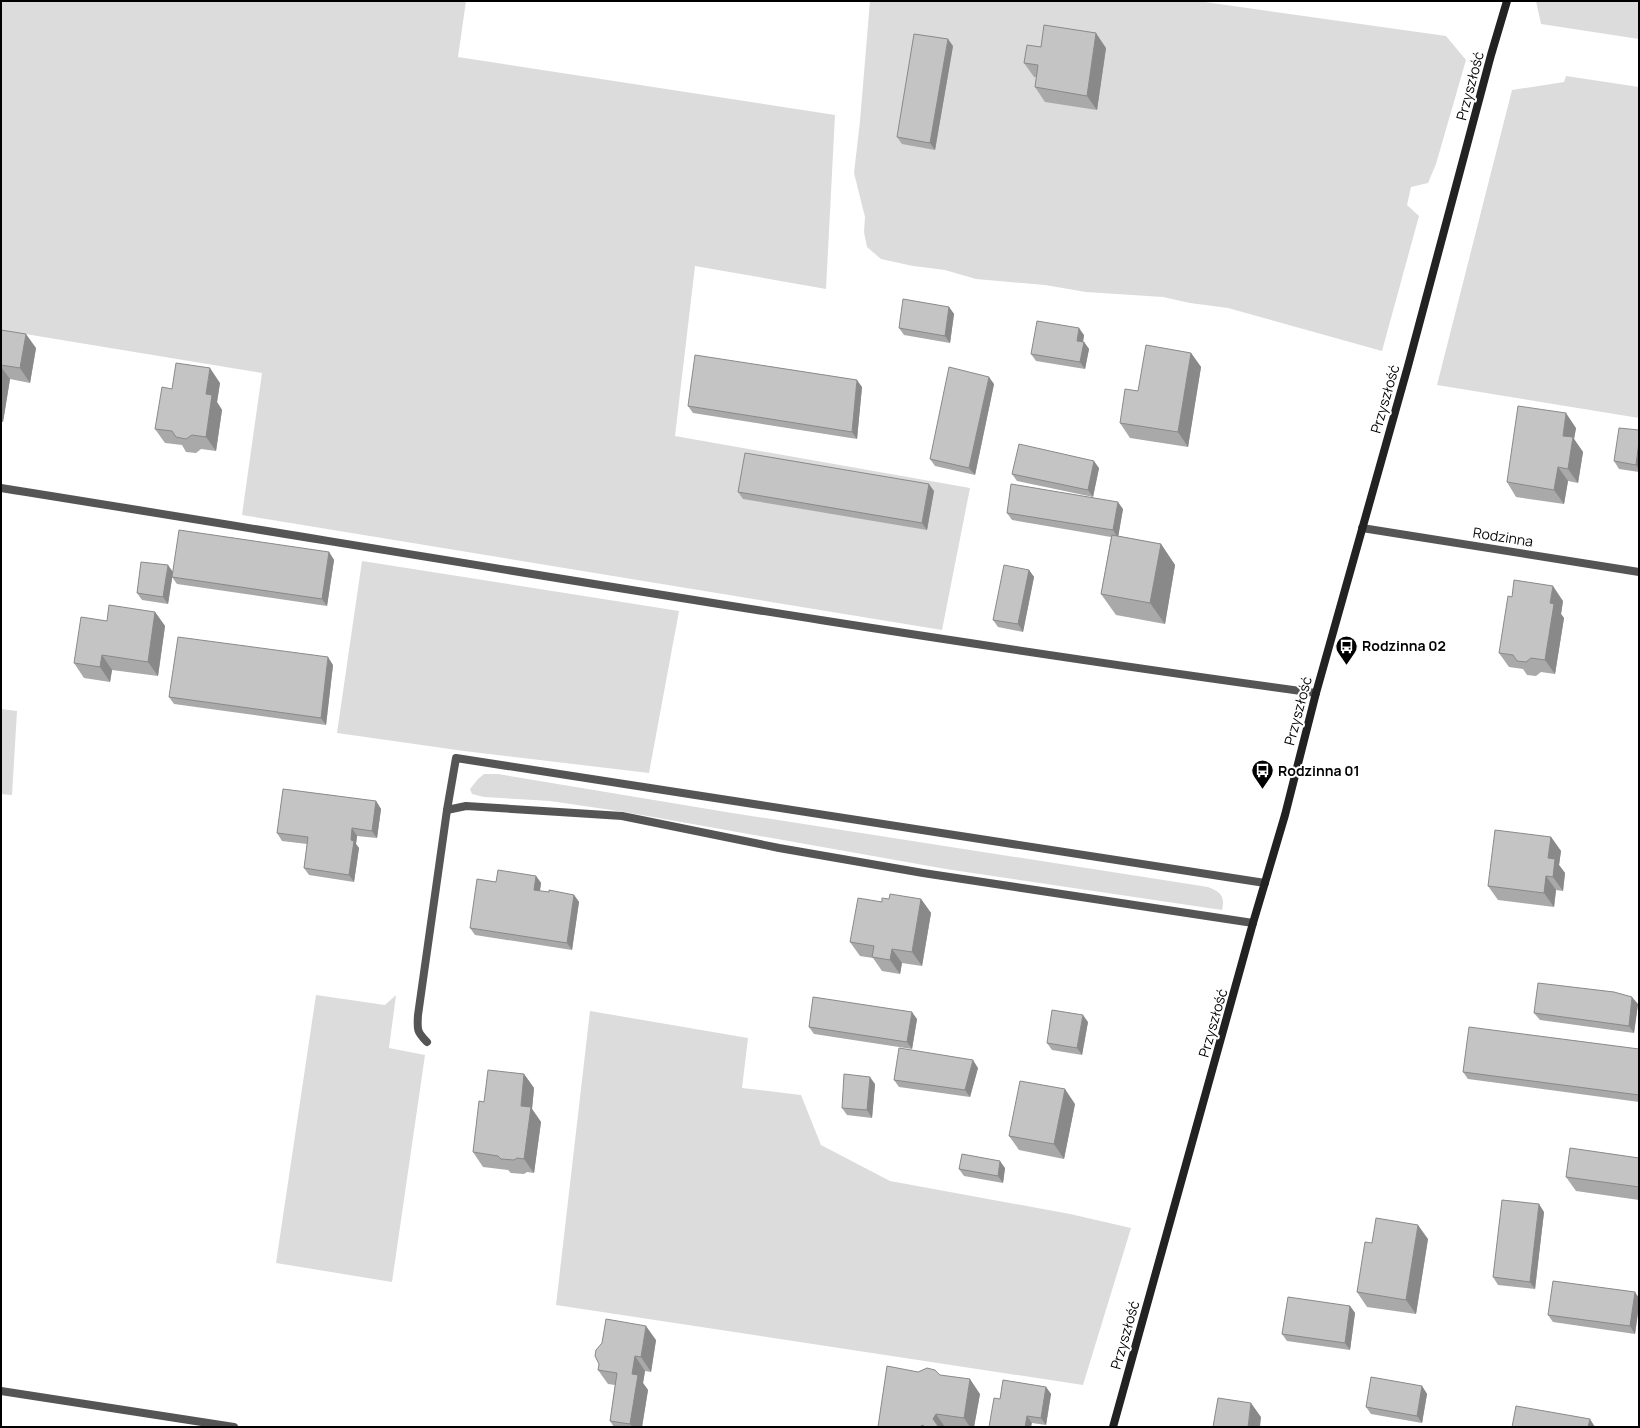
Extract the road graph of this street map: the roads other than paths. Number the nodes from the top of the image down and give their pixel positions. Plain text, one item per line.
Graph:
1 (1507, 1) edge
2 (1, 488) edge
3 (1362, 528) junction
4 (1639, 572) edge
5 (1316, 693) junction
6 (447, 810) junction
7 (1266, 883) junction
8 (1253, 923) junction
9 (427, 1042) dead end
10 (1, 1391) edge
11 (234, 1427) edge
12 (1113, 1427) edge

1 - 3 street, Przyszłość
2 - 5 street
3 - 4 street, Rodzinna
3 - 5 street, Przyszłość
5 - 7 street, Przyszłość
6 - 7 street
6 - 8 street
6 - 9 street
7 - 8 street, Przyszłość
8 - 12 street, Przyszłość
10 - 11 street

